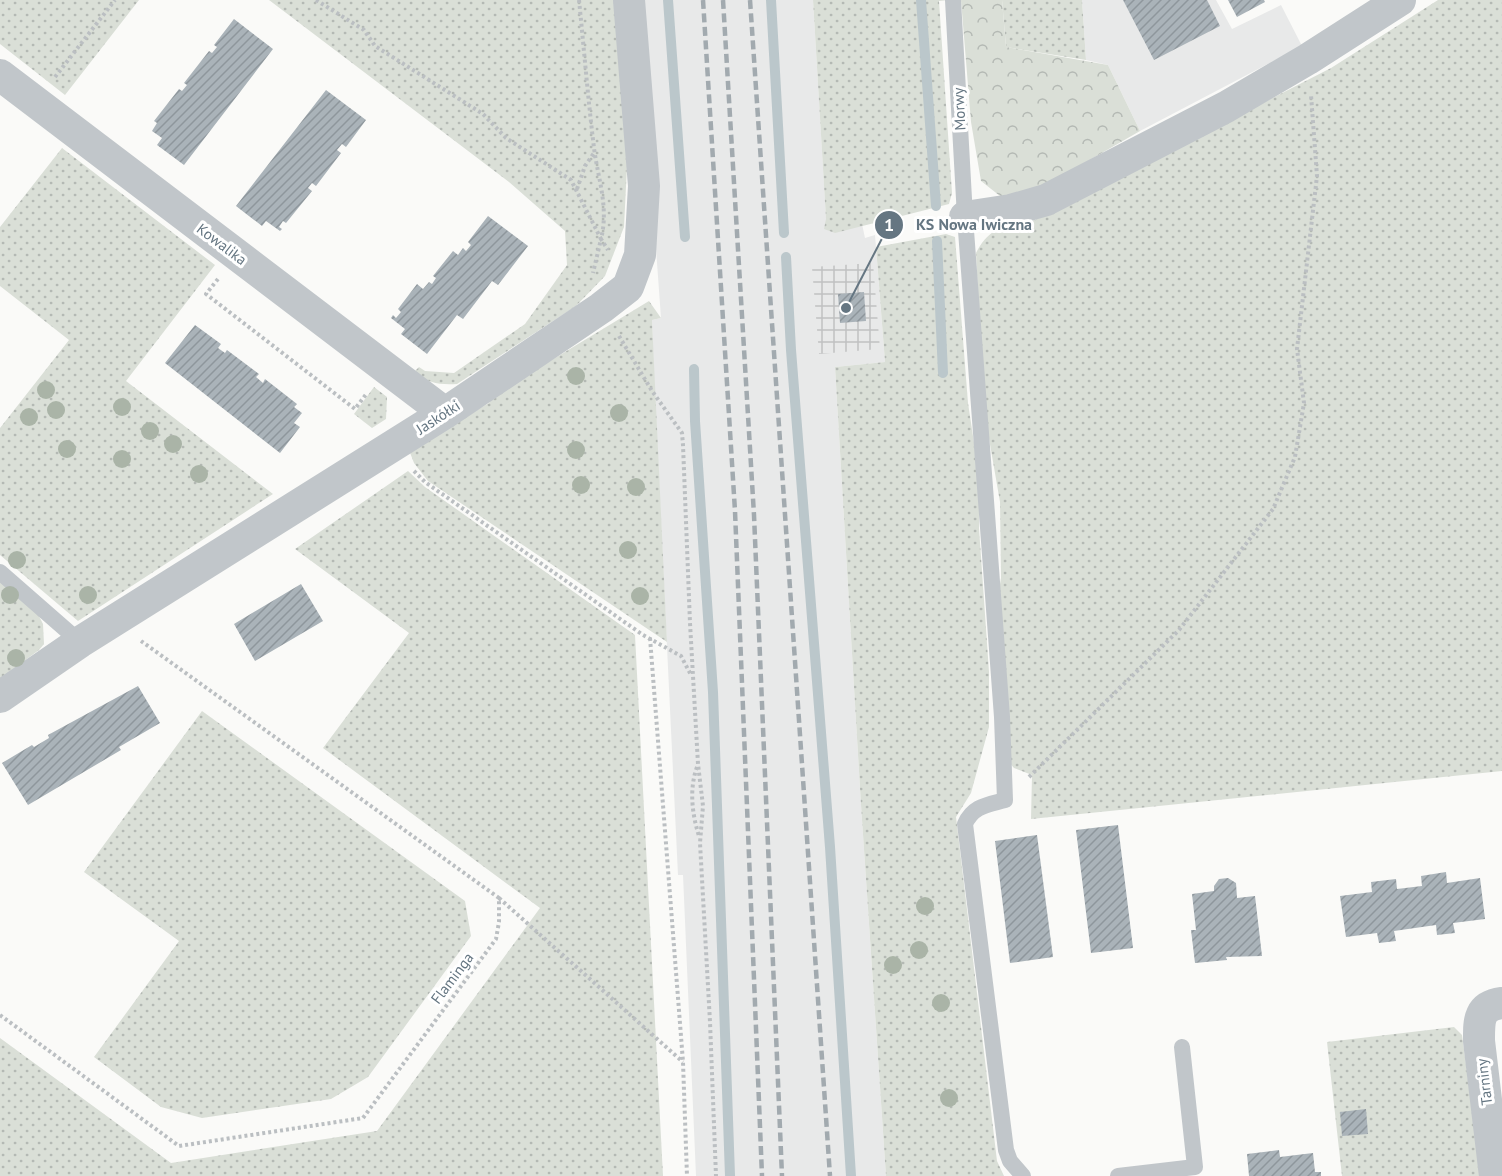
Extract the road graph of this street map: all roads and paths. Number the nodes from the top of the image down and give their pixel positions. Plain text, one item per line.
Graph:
1 (116, 0) edge
2 (316, 0) edge
3 (579, 0) edge
4 (629, 0) edge
5 (953, 0) edge
6 (1400, 0) edge
7 (1308, 58) junction
8 (0, 75) edge
9 (34, 102) junction
10 (594, 152) junction
11 (576, 190) junction
12 (965, 217) junction
13 (601, 239) junction
14 (236, 255) junction
15 (635, 271) junction
16 (589, 317) junction
17 (386, 369) junction
18 (445, 412) junction
19 (397, 444) junction
20 (0, 572) edge
21 (114, 621) junction
22 (650, 638) junction
23 (80, 642) junction
24 (693, 678) junction
25 (0, 697) edge
26 (698, 764) junction
27 (1005, 800) junction
28 (700, 843) junction
29 (499, 898) junction
30 (1491, 1013) edge
31 (0, 1015) edge
32 (1182, 1047) dead end
33 (683, 1062) junction
34 (1196, 1172) edge
35 (687, 1176) edge
36 (716, 1176) edge
37 (1023, 1176) edge
38 (1118, 1176) edge
39 (1496, 1176) edge

1 - 9 path
2 - 11 path
3 - 10 path
4 - 15 street, Jaskółki
5 - 12 lane, Morwy
6 - 7 street
7 - 12 street
7 - 27 path
8 - 9 street, Kowalika
9 - 14 street, Kowalika
10 - 11 path
10 - 13 path
11 - 13 path
12 - 27 lane, Morwy
13 - 15 path
13 - 16 path
14 - 17 street, Kowalika
14 - 17 path
15 - 16 street, Jaskółki
16 - 18 street, Jaskółki
16 - 24 path
17 - 18 street, Kowalika
18 - 19 street, Jaskółki
19 - 21 street, Jaskółki
19 - 22 path
20 - 23 lane
21 - 23 street, Jaskółki
21 - 29 path
22 - 24 path
22 - 33 path
23 - 25 street, Jaskółki
24 - 26 path
26 - 28 path
26 - 28 path
27 - 37 lane
28 - 36 path
29 - 31 path, Flaminga
29 - 33 path
30 - 39 street, Tarniny
32 - 34 lane
33 - 35 path
34 - 38 lane

